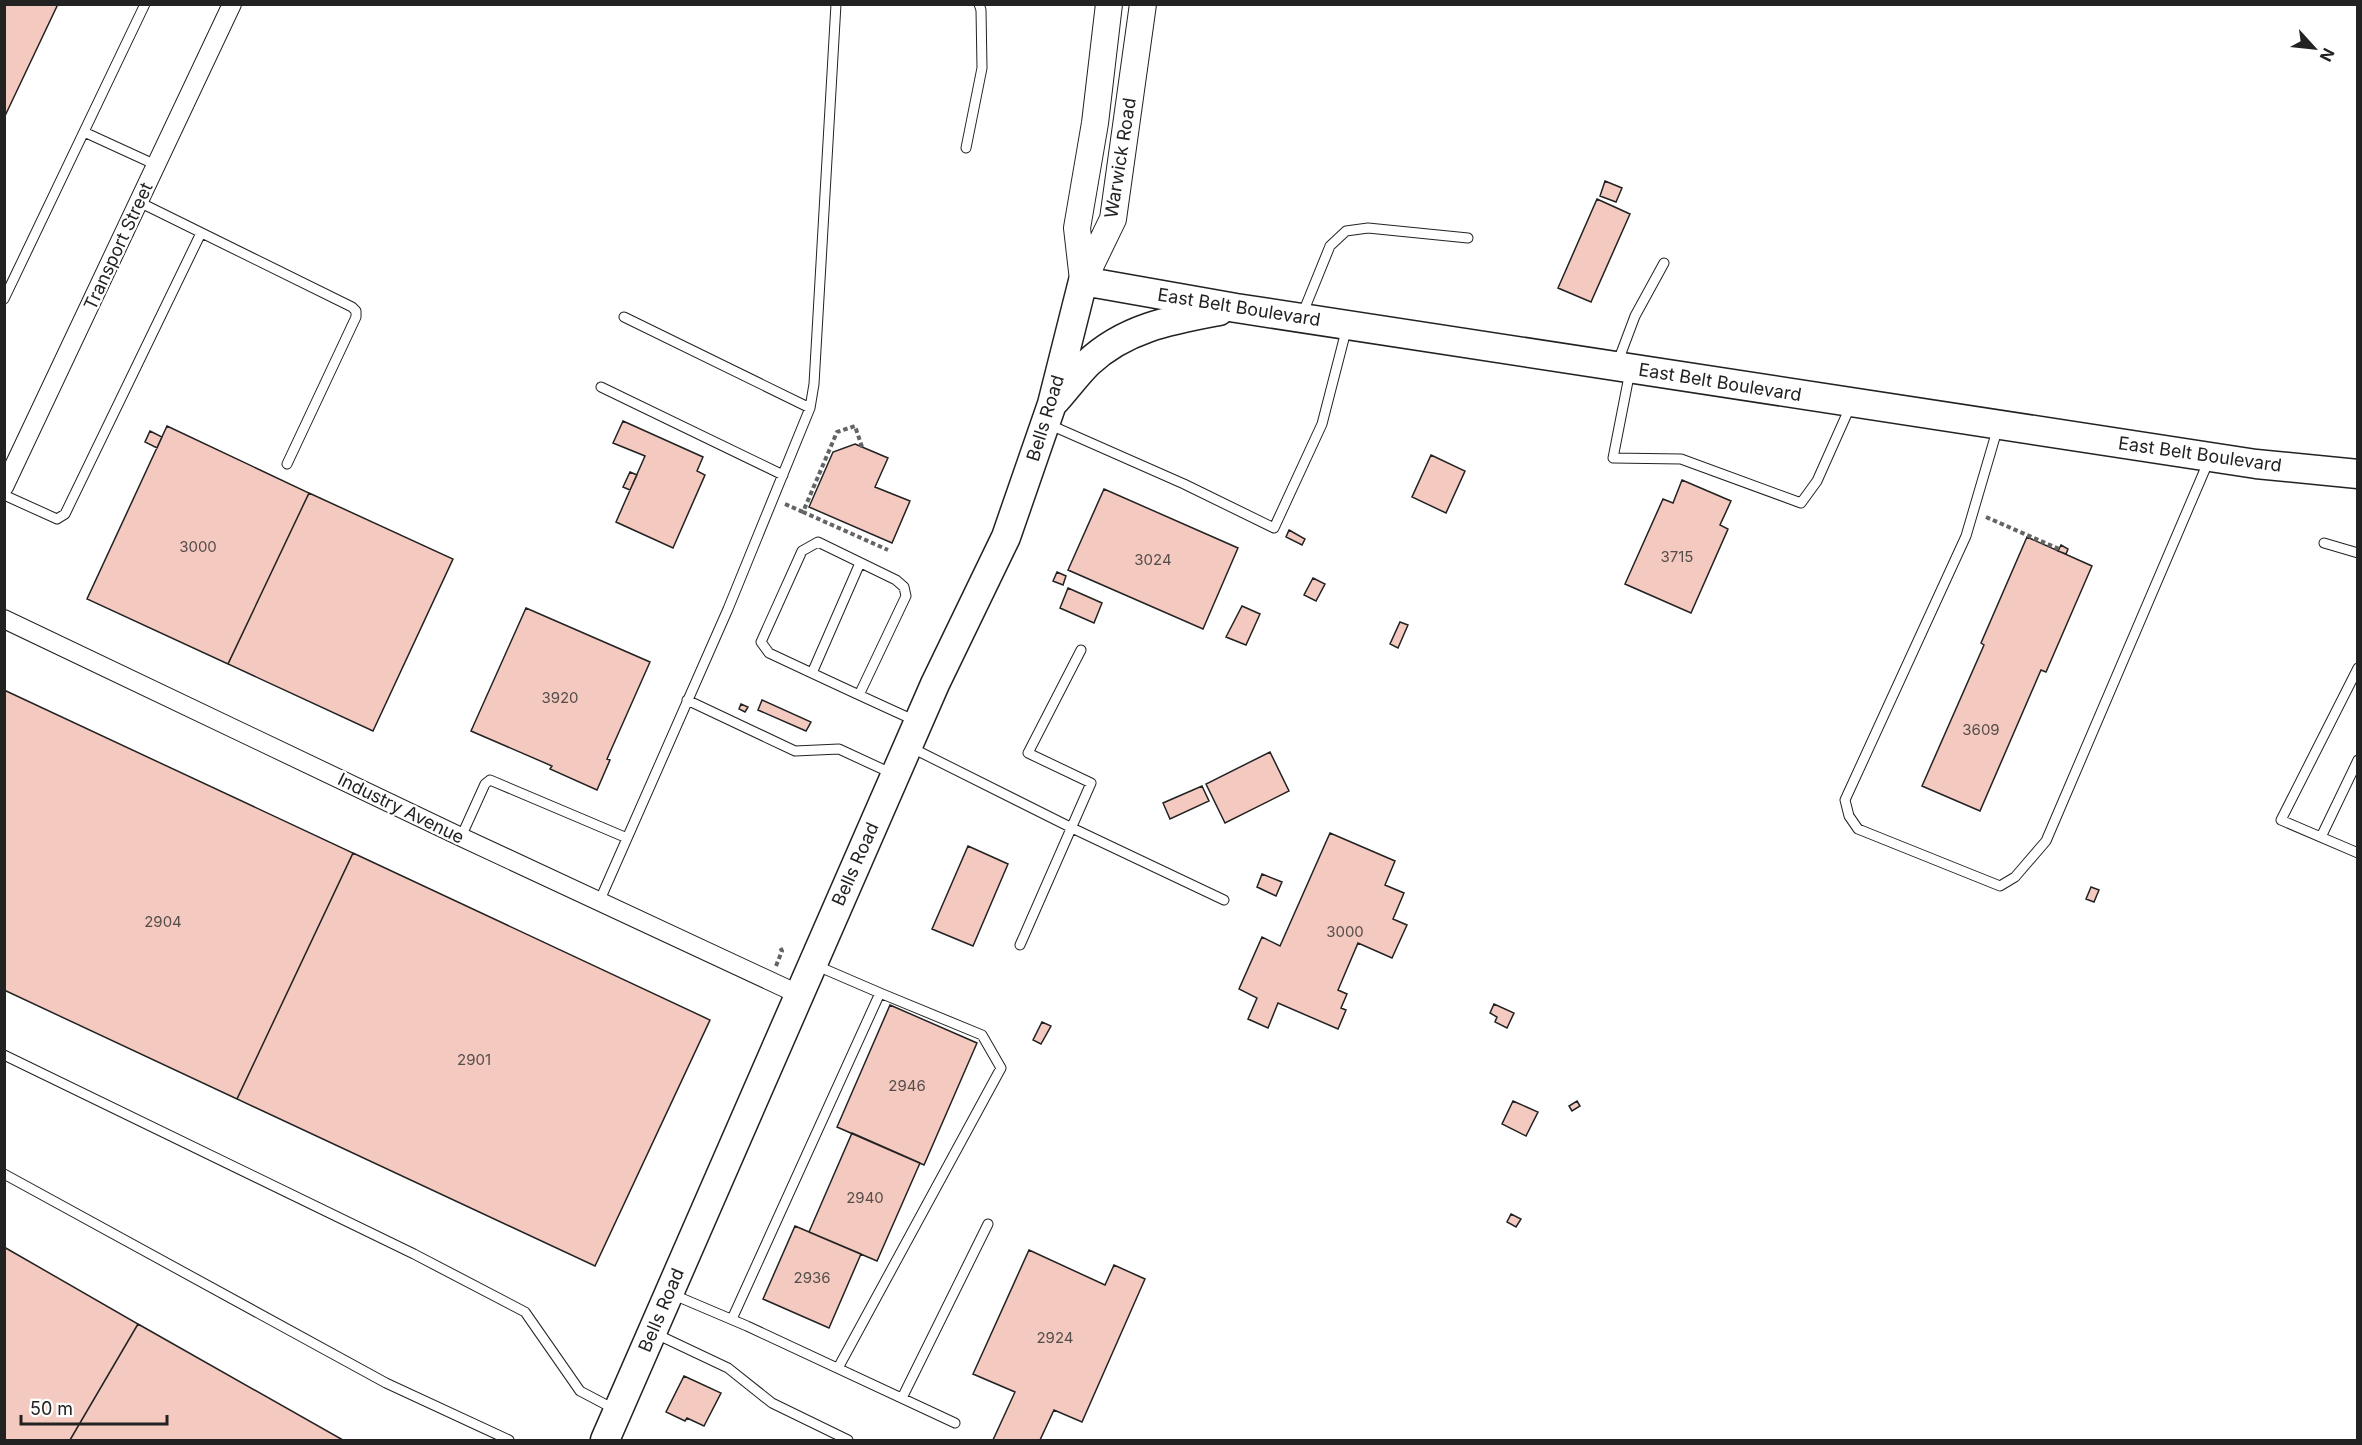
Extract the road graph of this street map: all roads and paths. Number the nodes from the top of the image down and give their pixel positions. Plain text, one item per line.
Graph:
1 (145, 4) edge
2 (232, 4) edge
3 (836, 4) edge
4 (979, 4) edge
5 (1109, 4) edge
6 (1143, 4) edge
7 (84, 132) junction
8 (966, 148) dead end
9 (156, 165) junction
10 (139, 202) junction
11 (201, 233) junction
12 (1468, 238) dead end
13 (1664, 263) dead end
14 (1083, 280) junction
15 (4, 299) edge
16 (1236, 308) junction
17 (624, 317) dead end
18 (1301, 318) junction
19 (1348, 325) junction
20 (1623, 367) junction
21 (601, 387) dead end
22 (1852, 402) junction
23 (810, 408) junction
24 (1048, 414) junction
25 (1998, 424) junction
26 (862, 447) dead end
27 (2210, 457) junction
28 (287, 464) dead end
29 (2358, 474) edge
30 (783, 475) junction
31 (4, 488) edge
32 (4, 495) edge
33 (773, 498) junction
34 (803, 512) junction
35 (2000, 523) dead end
36 (2324, 543) dead end
37 (2059, 549) dead end
38 (888, 550) dead end
39 (2358, 553) edge
40 (860, 563) junction
41 (4, 619) edge
42 (1081, 650) dead end
43 (2358, 668) edge
44 (812, 673) junction
45 (859, 695) junction
46 (687, 700) junction
47 (913, 734) junction
48 (2358, 760) edge
49 (895, 775) junction
50 (1072, 828) junction
51 (461, 837) junction
52 (2321, 837) junction
53 (627, 838) junction
54 (2358, 853) edge
55 (1224, 900) dead end
56 (599, 902) junction
57 (1020, 945) dead end
58 (812, 964) junction
59 (880, 993) junction
60 (798, 994) junction
61 (4, 1055) edge
62 (4, 1174) edge
63 (988, 1224) dead end
64 (669, 1292) junction
65 (732, 1319) junction
66 (651, 1332) junction
67 (838, 1368) junction
68 (902, 1398) junction
69 (618, 1410) junction
70 (955, 1423) dead end
71 (508, 1440) edge
72 (604, 1440) edge
73 (848, 1440) edge

1 - 7 lane
2 - 9 street, Transport Street
3 - 23 lane
4 - 8 lane
5 - 14 main road, Warwick Road
6 - 14 main road, Warwick Road
7 - 9 lane
7 - 15 lane
9 - 10 street, Transport Street
10 - 11 lane
10 - 31 street, Transport Street
11 - 28 lane
11 - 32 lane
12 - 18 lane
13 - 20 lane
14 - 16 main road, East Belt Boulevard
14 - 24 main road, Bells Road
16 - 18 main road, East Belt Boulevard
16 - 24 main road
17 - 23 lane
18 - 19 main road, East Belt Boulevard
19 - 20 main road, East Belt Boulevard
19 - 24 lane
20 - 22 main road, East Belt Boulevard
20 - 22 lane
21 - 30 lane
22 - 25 main road, East Belt Boulevard
23 - 30 lane
24 - 47 main road, Bells Road
25 - 27 main road, East Belt Boulevard
25 - 27 lane
26 - 34 path
27 - 29 main road, East Belt Boulevard
30 - 33 lane
33 - 34 path
33 - 46 lane
34 - 38 path
35 - 37 path
36 - 39 lane
40 - 44 lane
40 - 44 lane
40 - 45 lane
41 - 51 street, Industry Avenue
42 - 50 lane
43 - 52 lane
44 - 45 lane
45 - 47 lane
46 - 49 lane
46 - 53 lane
47 - 49 main road, Bells Road
47 - 50 lane
48 - 52 lane
49 - 58 main road, Bells Road
50 - 55 lane
50 - 57 lane
51 - 53 lane
51 - 56 street, Industry Avenue
52 - 54 lane
53 - 56 lane
56 - 60 street, Industry Avenue
58 - 59 lane
58 - 60 main road, Bells Road
59 - 65 lane
59 - 67 lane
60 - 64 main road, Bells Road
61 - 69 lane
62 - 71 lane
63 - 68 lane
64 - 65 lane
64 - 66 main road, Bells Road
65 - 67 lane
66 - 69 main road, Bells Road
66 - 73 lane
67 - 68 lane
68 - 70 lane
69 - 72 main road, Bells Road

